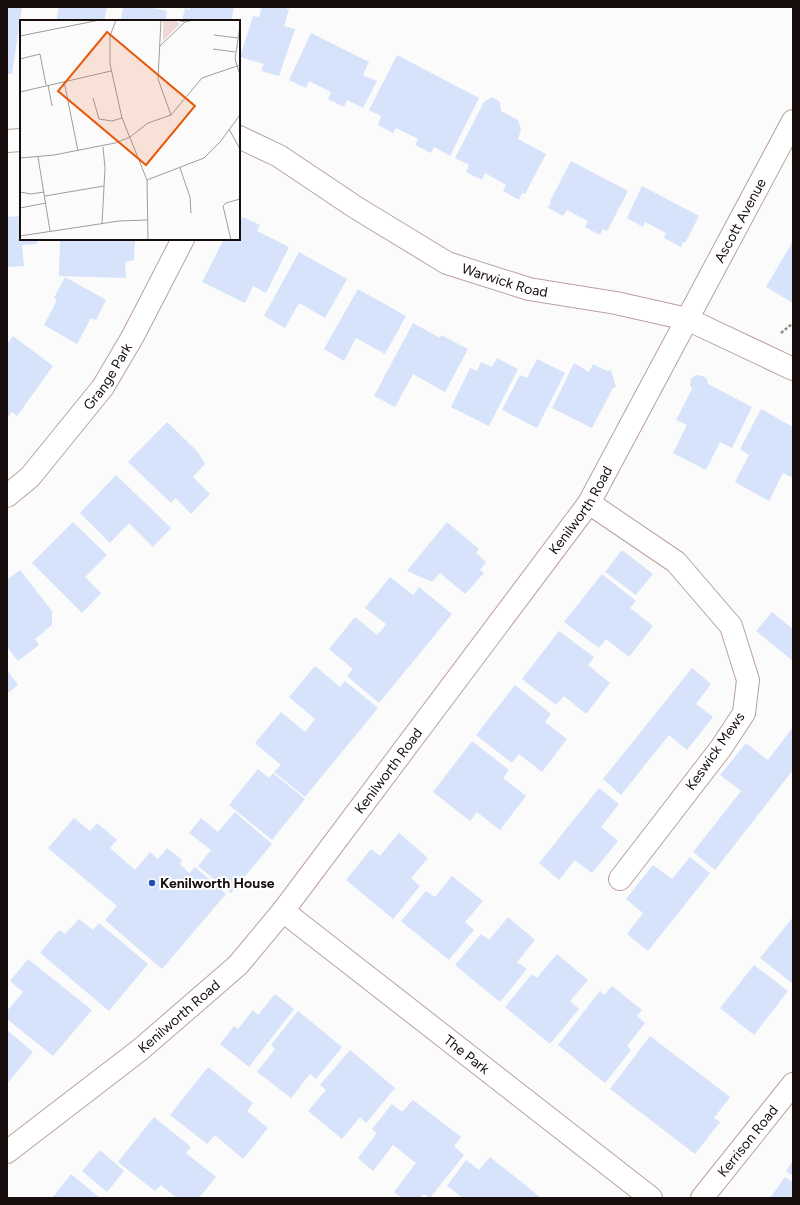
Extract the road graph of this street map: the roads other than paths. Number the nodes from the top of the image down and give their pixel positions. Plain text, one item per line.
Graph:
1 (793, 121) edge
2 (240, 137) edge
3 (20, 140) edge
4 (7, 141) edge
5 (182, 240) edge
6 (687, 319) junction
7 (793, 369) edge
8 (7, 496) edge
9 (589, 503) junction
10 (620, 879) dead end
11 (283, 911) junction
12 (793, 1084) edge
13 (7, 1152) edge
14 (651, 1198) edge
15 (702, 1198) edge

1 - 6 street, Ascott Avenue
2 - 6 street, Warwick Road
3 - 4 street
5 - 8 street, Grange Park
6 - 7 street, Warwick Road
6 - 9 street, Kenilworth Road
9 - 10 street, Keswick Mews
9 - 11 street, Kenilworth Road
11 - 13 street, Kenilworth Road
11 - 14 street, The Park
12 - 15 street, Kerrison Road

